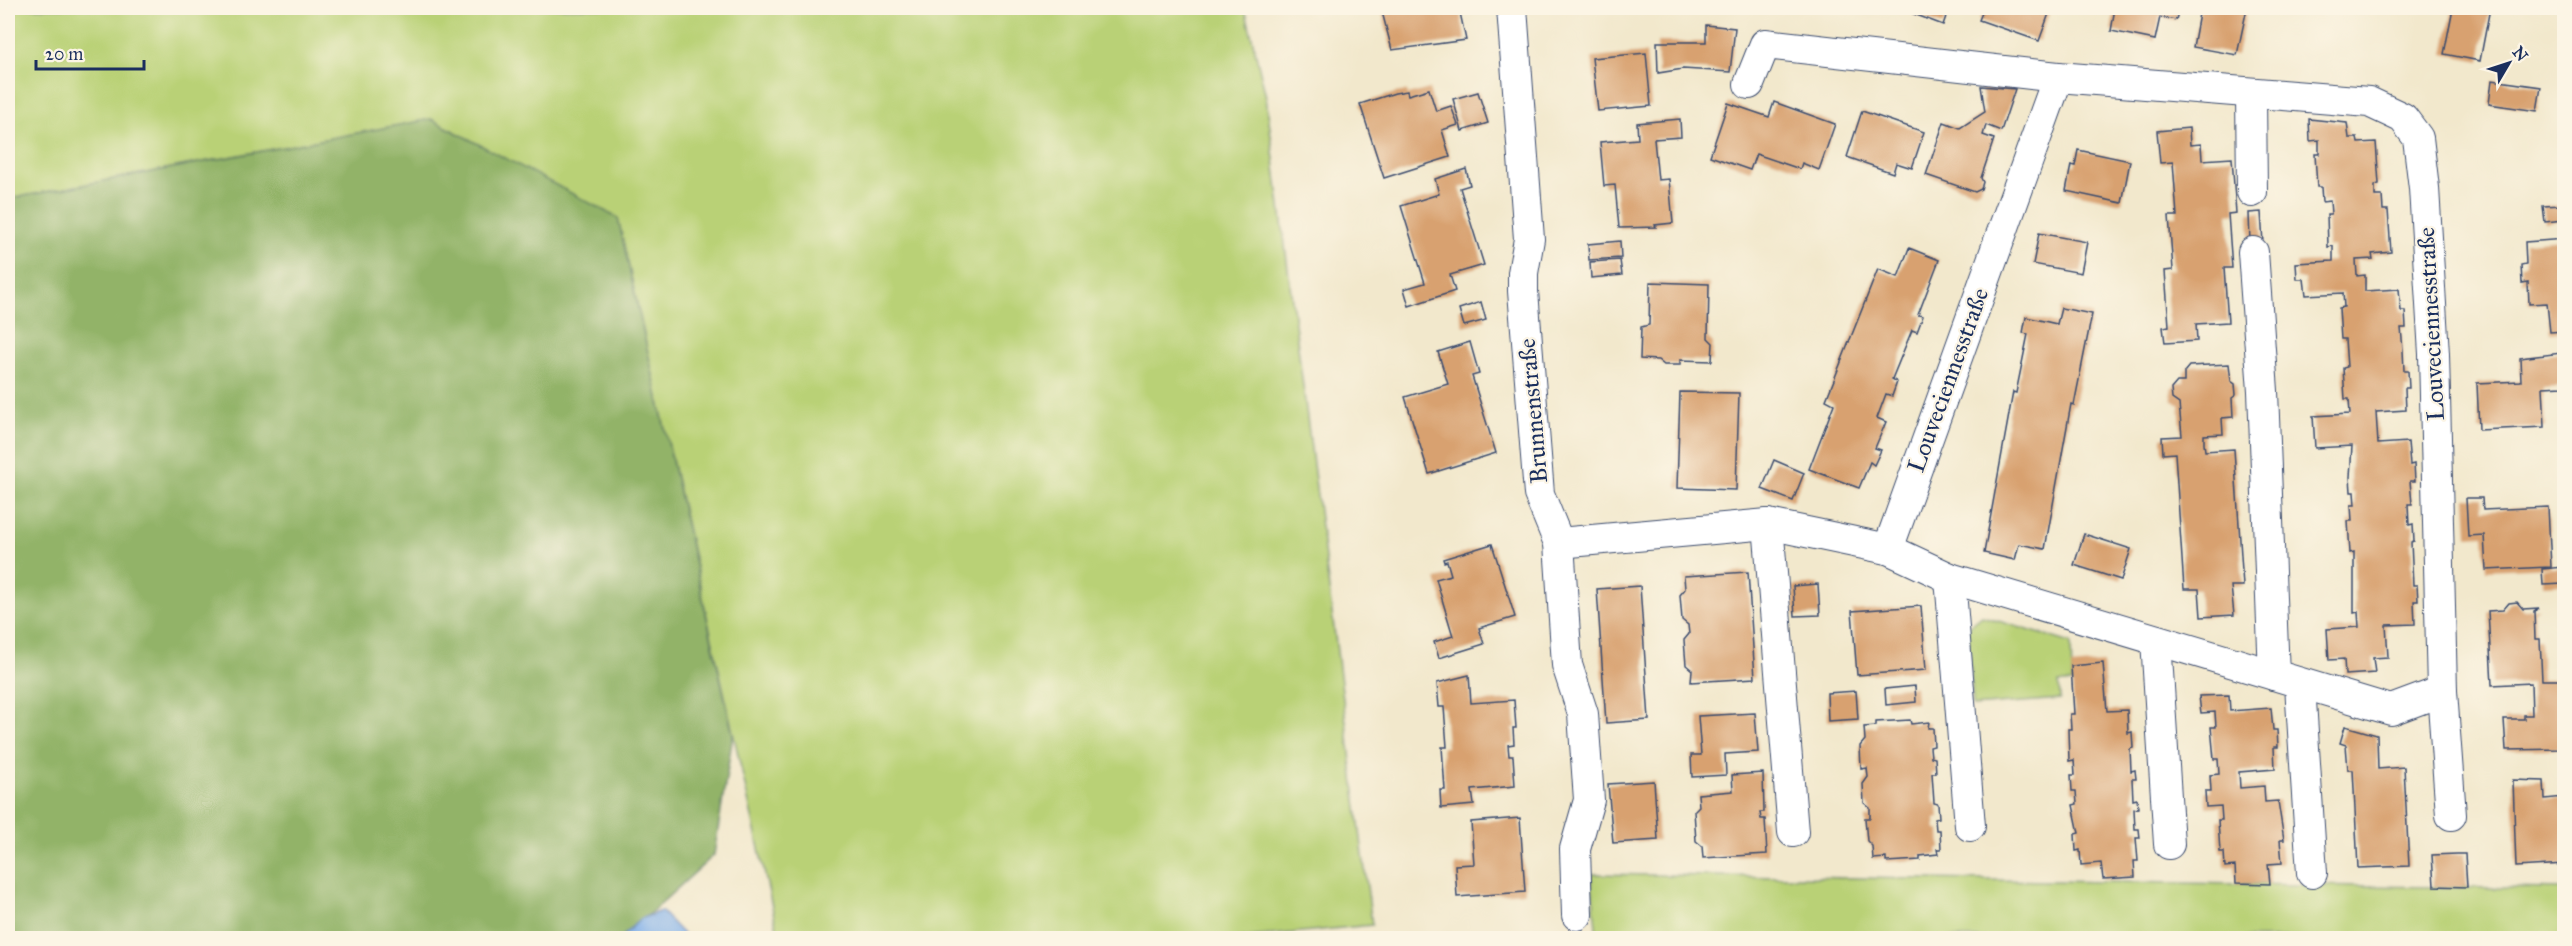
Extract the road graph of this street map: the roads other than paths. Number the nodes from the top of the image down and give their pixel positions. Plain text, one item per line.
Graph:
1 (1512, 8) edge
2 (2058, 77) junction
3 (1749, 84) dead end
4 (2251, 93) junction
5 (2252, 192) dead end
6 (2253, 252) dead end
7 (1768, 524) junction
8 (1559, 543) junction
9 (1887, 549) junction
10 (1950, 578) junction
11 (2156, 640) junction
12 (2287, 680) junction
13 (2442, 691) junction
14 (2451, 816) dead end
15 (1970, 826) dead end
16 (1793, 832) dead end
17 (2169, 844) dead end
18 (2312, 873) dead end
19 (1577, 915) dead end

1 - 8 street, Brunnenstraße
2 - 3 street, Louveciennesstraße
2 - 4 street, Louveciennesstraße
2 - 9 street, Louveciennesstraße
4 - 5 street
4 - 13 street, Louveciennesstraße
6 - 12 street
7 - 8 street
7 - 9 street
7 - 16 street
8 - 19 street, Brunnenstraße
9 - 10 street
10 - 11 street
10 - 15 street
11 - 12 street
11 - 17 street
12 - 13 street
12 - 18 street
13 - 14 street, Louveciennesstraße

